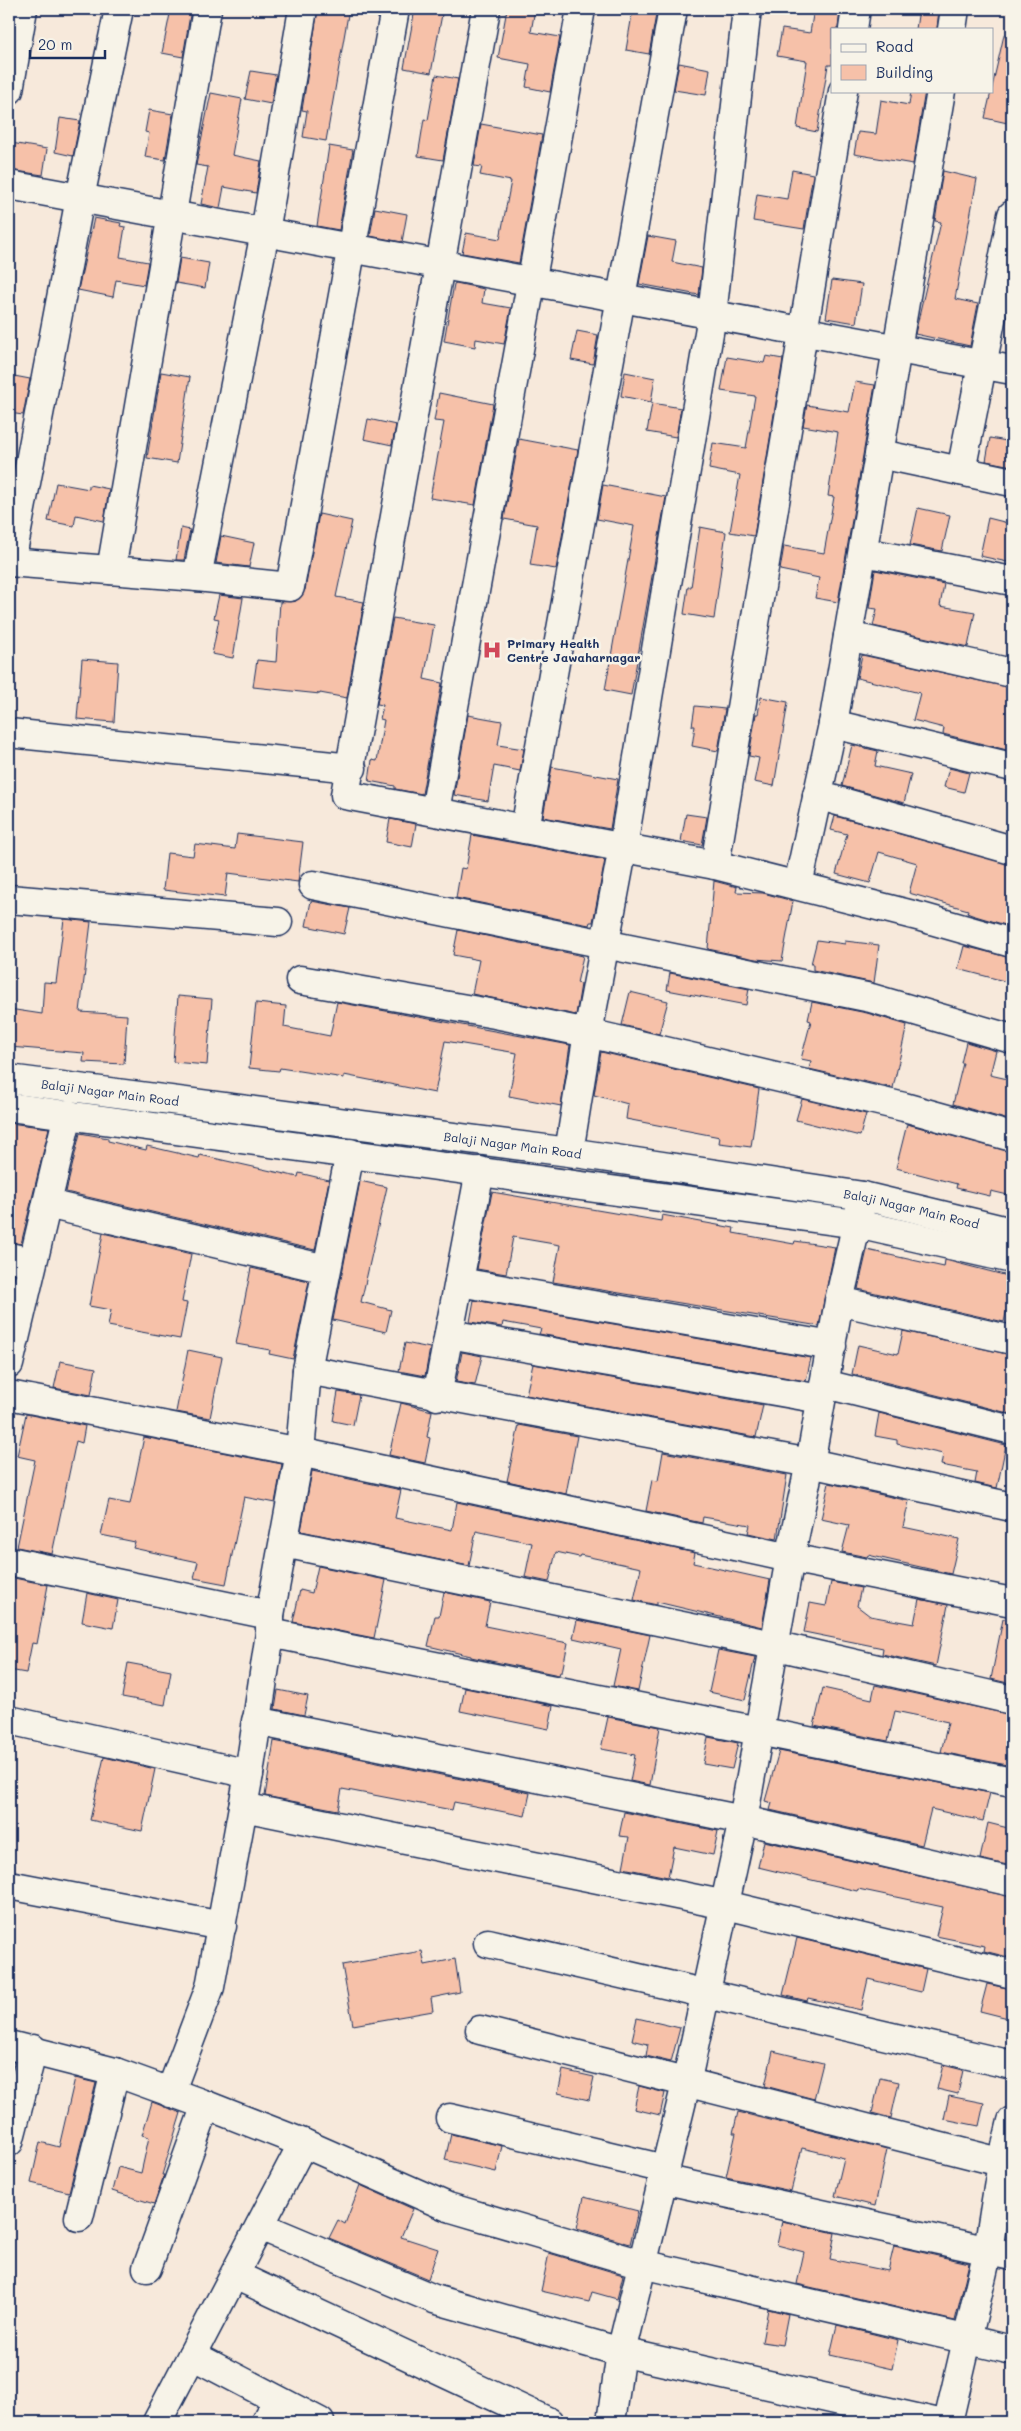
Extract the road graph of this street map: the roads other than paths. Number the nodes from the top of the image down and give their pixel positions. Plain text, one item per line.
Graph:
1 (23, 9) edge
2 (119, 9) edge
3 (207, 9) edge
4 (303, 9) edge
5 (395, 9) edge
6 (486, 9) edge
7 (581, 9) edge
8 (673, 9) edge
9 (746, 9) edge
10 (856, 9) edge
11 (955, 9) edge
12 (853, 28) edge
13 (952, 28) edge
14 (9, 90) edge
15 (843, 92) edge
16 (941, 92) edge
17 (9, 185) edge
18 (80, 198) junction
19 (172, 215) junction
20 (1012, 215) edge
21 (265, 232) junction
22 (352, 248) junction
23 (440, 265) junction
24 (530, 281) junction
25 (620, 298) junction
26 (712, 315) junction
27 (804, 332) junction
28 (898, 349) junction
29 (984, 365) junction
30 (1012, 370) edge
31 (880, 454) junction
32 (961, 471) junction
33 (1012, 482) edge
34 (864, 552) junction
35 (10, 562) edge
36 (111, 570) junction
37 (197, 577) junction
38 (1012, 581) edge
39 (848, 636) junction
40 (1012, 673) edge
41 (833, 724) junction
42 (9, 733) edge
43 (1012, 767) edge
44 (352, 768) junction
45 (817, 795) junction
46 (435, 811) junction
47 (525, 829) junction
48 (623, 847) junction
49 (1012, 850) edge
50 (715, 865) junction
51 (313, 885) dead end
52 (798, 885) junction
53 (9, 899) edge
54 (278, 922) dead end
55 (1012, 943) edge
56 (605, 944) junction
57 (300, 980) dead end
58 (588, 1033) junction
59 (1012, 1039) edge
60 (9, 1079) edge
61 (9, 1106) edge
62 (68, 1114) junction
63 (1012, 1137) edge
64 (569, 1152) junction
65 (350, 1153) junction
66 (480, 1171) junction
67 (863, 1196) junction
68 (47, 1204) junction
69 (857, 1224) junction
70 (1012, 1232) edge
71 (1012, 1259) edge
72 (20, 1260) edge
73 (326, 1268) junction
74 (459, 1282) junction
75 (839, 1300) junction
76 (449, 1334) junction
77 (1012, 1340) edge
78 (832, 1346) junction
79 (9, 1364) edge
80 (306, 1370) junction
81 (823, 1392) junction
82 (9, 1395) edge
83 (437, 1396) junction
84 (1012, 1430) edge
85 (300, 1452) junction
86 (810, 1464) junction
87 (1012, 1507) edge
88 (284, 1543) junction
89 (790, 1558) junction
90 (9, 1561) edge
91 (1012, 1602) edge
92 (270, 1624) junction
93 (774, 1645) junction
94 (1012, 1700) edge
95 (9, 1720) edge
96 (256, 1721) junction
97 (758, 1730) junction
98 (249, 1774) junction
99 (1012, 1782) edge
100 (243, 1807) junction
101 (743, 1820) junction
102 (1012, 1882) edge
103 (9, 1885) edge
104 (726, 1905) junction
105 (222, 1926) junction
106 (488, 1943) dead end
107 (1012, 1974) edge
108 (706, 1996) junction
109 (480, 2030) dead end
110 (21, 2047) edge
111 (1012, 2065) edge
112 (115, 2072) junction
113 (686, 2084) junction
114 (170, 2093) junction
115 (206, 2105) junction
116 (450, 2118) dead end
117 (1012, 2121) edge
118 (9, 2142) edge
119 (303, 2143) junction
120 (1007, 2164) edge
121 (664, 2174) junction
122 (79, 2216) dead end
123 (260, 2226) junction
124 (1000, 2253) edge
125 (642, 2264) junction
126 (147, 2268) dead end
127 (235, 2275) junction
128 (966, 2339) junction
129 (1012, 2350) edge
130 (621, 2352) junction
131 (192, 2355) junction
132 (271, 2411) edge
133 (156, 2422) edge
134 (320, 2422) edge
135 (549, 2422) edge
136 (611, 2422) edge
137 (934, 2422) edge
138 (948, 2422) edge

1 - 14 street
2 - 18 street
3 - 19 street
4 - 21 street
5 - 22 street
6 - 23 street
7 - 24 street
8 - 25 street
9 - 26 street
10 - 12 street
11 - 13 street
15 - 27 street
16 - 28 street
17 - 18 street
18 - 19 street
18 - 35 street
19 - 21 street
19 - 36 street
20 - 29 street
21 - 22 street
21 - 37 street
22 - 23 street
22 - 37 street
23 - 24 street
23 - 44 street
24 - 25 street
24 - 46 street
25 - 26 street
25 - 47 street
26 - 27 street
26 - 48 street
27 - 28 street
27 - 50 street
28 - 29 street
28 - 31 street
29 - 30 street
29 - 32 street
31 - 32 street
31 - 34 street
32 - 33 street
34 - 38 street
34 - 39 street
35 - 36 street
36 - 37 street
39 - 40 street
39 - 41 street
41 - 43 street
41 - 45 street
42 - 44 street
44 - 46 street
45 - 49 street
45 - 52 street
46 - 47 street
47 - 48 street
48 - 50 street
48 - 56 street
50 - 52 street
51 - 56 street
52 - 55 street
53 - 54 street
56 - 58 street
56 - 59 street
57 - 58 street
58 - 63 street
58 - 64 street
60 - 64 street, Balaji Nagar Main Road
61 - 62 street
62 - 65 street
62 - 68 street
64 - 67 street, Balaji Nagar Main Road
65 - 66 street
65 - 73 street
66 - 69 street
66 - 74 street
67 - 69 street
67 - 70 street, Balaji Nagar Main Road
68 - 72 street
68 - 73 street
69 - 71 street
69 - 75 street
72 - 79 street
73 - 80 street
74 - 76 street
74 - 78 street
75 - 77 street
75 - 78 street
76 - 81 street
76 - 83 street
78 - 81 street
80 - 83 street
80 - 85 street
81 - 84 street
81 - 86 street
82 - 85 street
83 - 86 street
85 - 88 street
85 - 89 street
86 - 87 street
86 - 89 street
88 - 92 street
88 - 93 street
89 - 91 street
89 - 93 street
90 - 92 street
92 - 96 street
92 - 97 street
93 - 94 street
93 - 97 street
95 - 98 street
96 - 98 street
96 - 101 street
97 - 99 street
97 - 101 street
98 - 100 street
100 - 104 street
100 - 105 street
101 - 102 street
101 - 104 street
103 - 105 street
104 - 107 street
104 - 108 street
105 - 114 street
106 - 108 street
108 - 111 street
108 - 113 street
109 - 113 street
110 - 112 street
110 - 118 street
112 - 114 street
112 - 122 street
113 - 120 street
113 - 121 street
114 - 115 street
115 - 119 street
115 - 126 street
116 - 121 street
117 - 120 street
119 - 123 street
119 - 125 street
120 - 124 street
121 - 124 street
121 - 125 street
123 - 127 street
123 - 130 street
124 - 128 street
125 - 128 street
125 - 130 street
127 - 131 street
127 - 135 street
128 - 129 street
128 - 138 street
130 - 136 street
130 - 137 street
131 - 132 street
131 - 133 street
132 - 134 street

